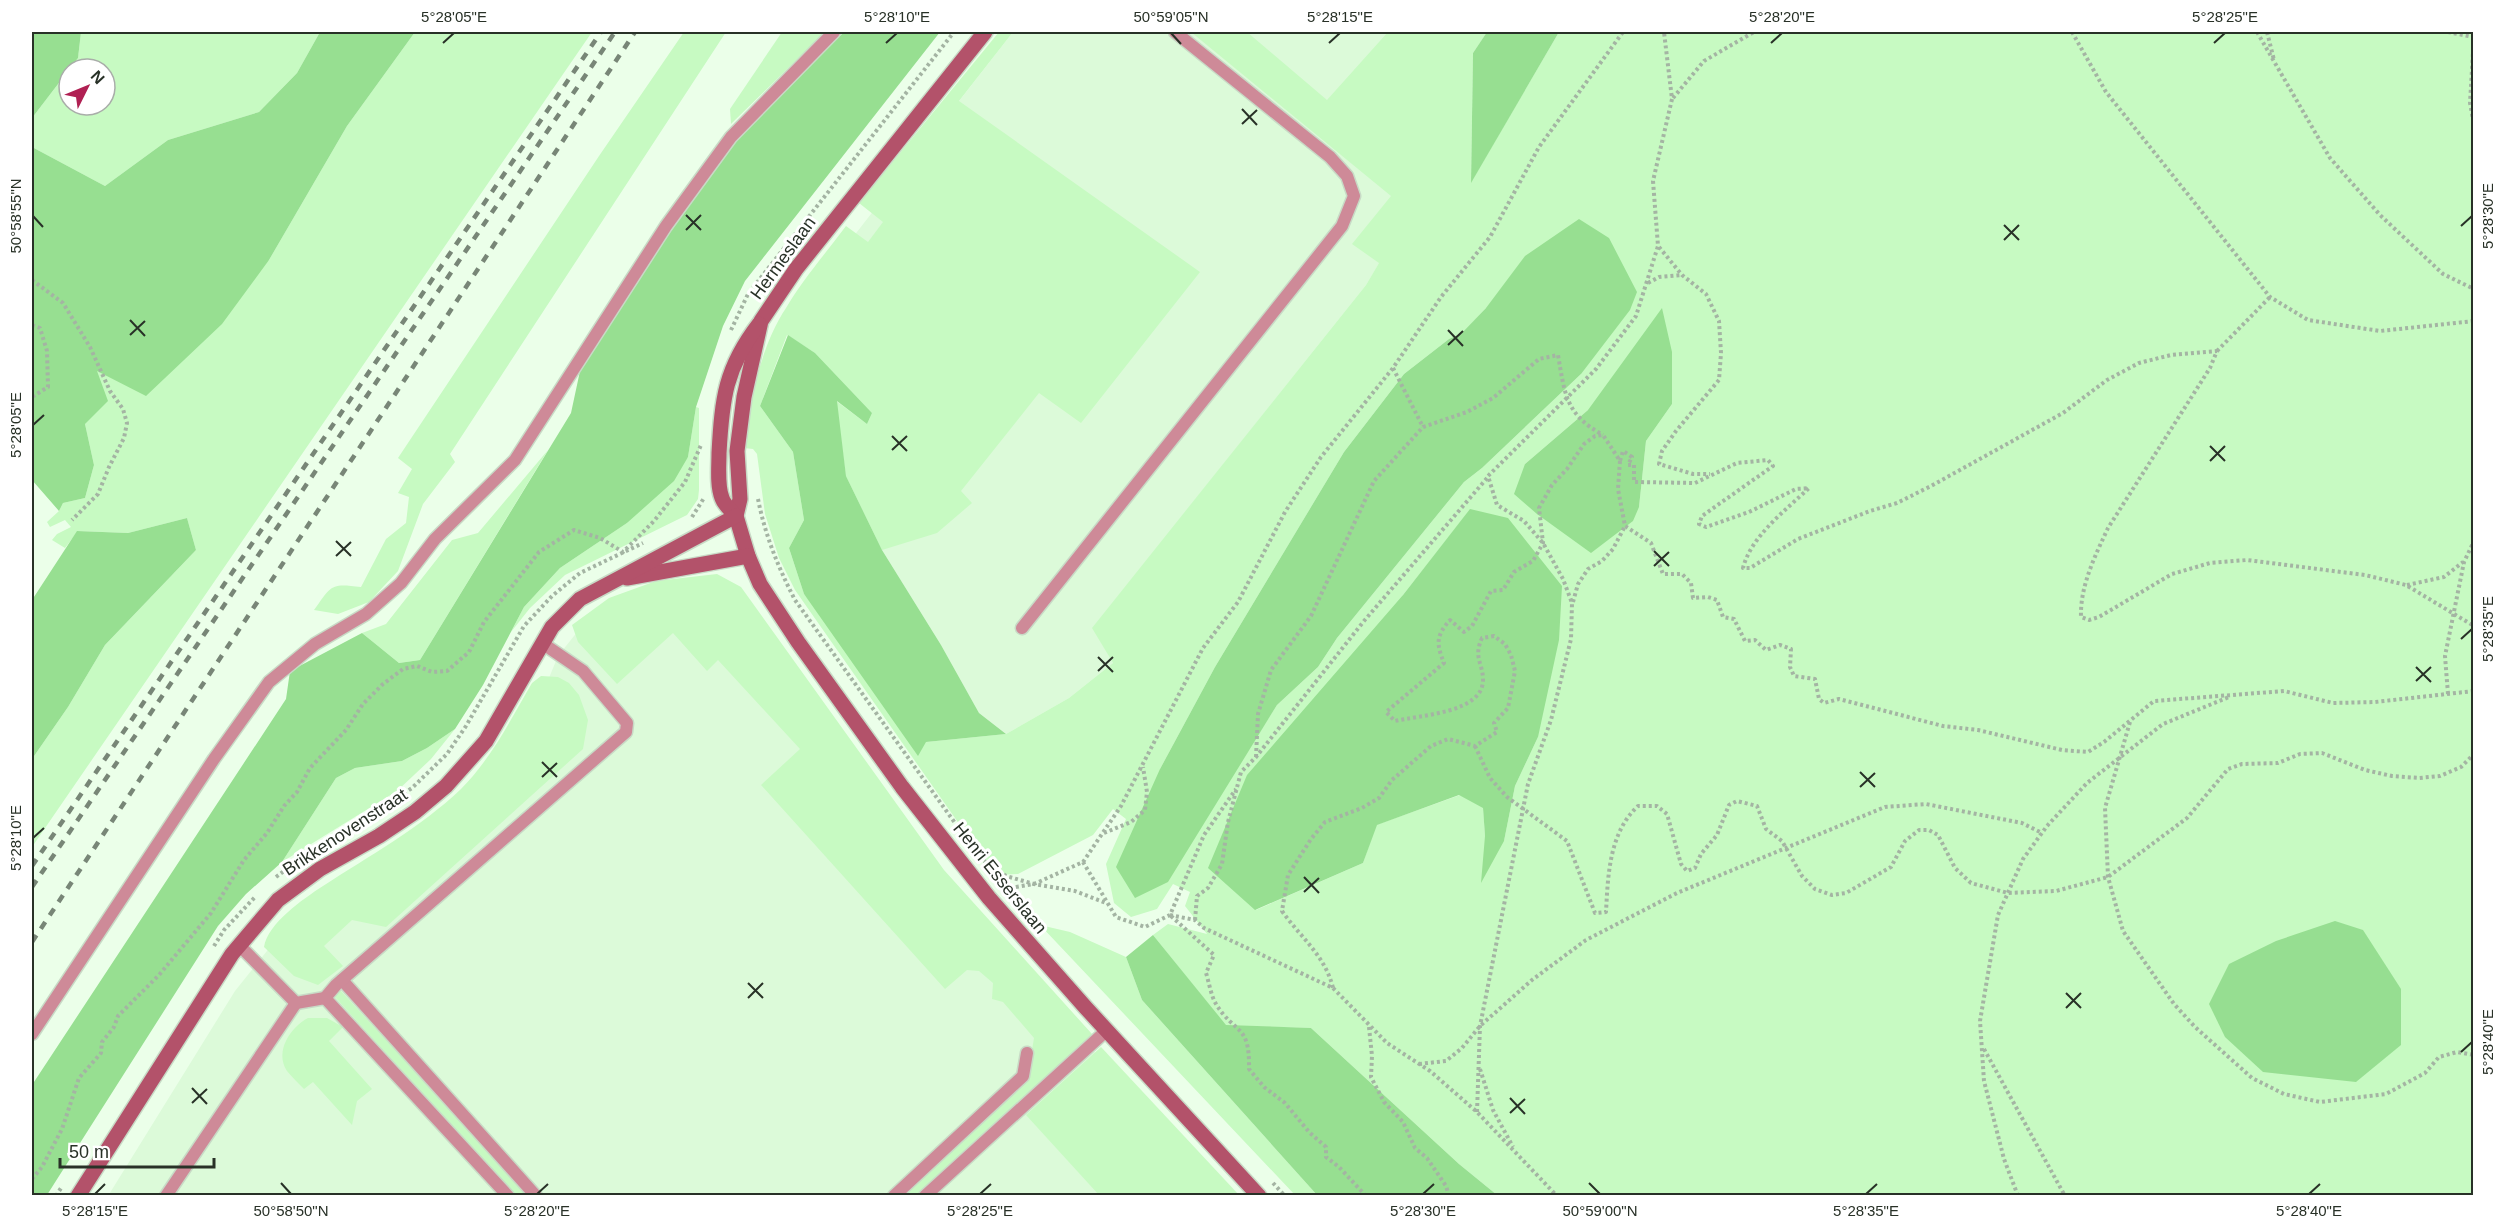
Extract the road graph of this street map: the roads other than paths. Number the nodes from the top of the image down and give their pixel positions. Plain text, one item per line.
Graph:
1 (834, 32) edge
2 (985, 32) edge
3 (1175, 32) edge
4 (736, 516) junction
5 (748, 556) junction
6 (613, 580) junction
7 (1022, 628) dead end
8 (542, 643) junction
9 (239, 945) junction
10 (342, 980) junction
11 (325, 998) junction
12 (296, 1003) junction
13 (1106, 1031) junction
14 (32, 1034) edge
15 (1027, 1053) dead end
16 (78, 1196) edge
17 (166, 1196) edge
18 (508, 1196) edge
19 (536, 1196) edge
20 (894, 1196) edge
21 (925, 1196) edge
22 (1259, 1196) edge

1 - 14 lane
2 - 4 street, Hermeslaan
3 - 7 lane
4 - 5 street
4 - 6 street, Brikkenovenstraat
5 - 6 street, Brikkenovenstraat
5 - 13 street, Henri Esserslaan
6 - 8 street, Brikkenovenstraat
8 - 9 street, Brikkenovenstraat
8 - 10 lane
9 - 12 lane
9 - 16 street, Brikkenovenstraat
10 - 11 lane
10 - 19 lane
11 - 12 lane
11 - 18 lane
12 - 17 lane
13 - 21 lane
13 - 22 street, Henri Esserslaan
15 - 20 lane

